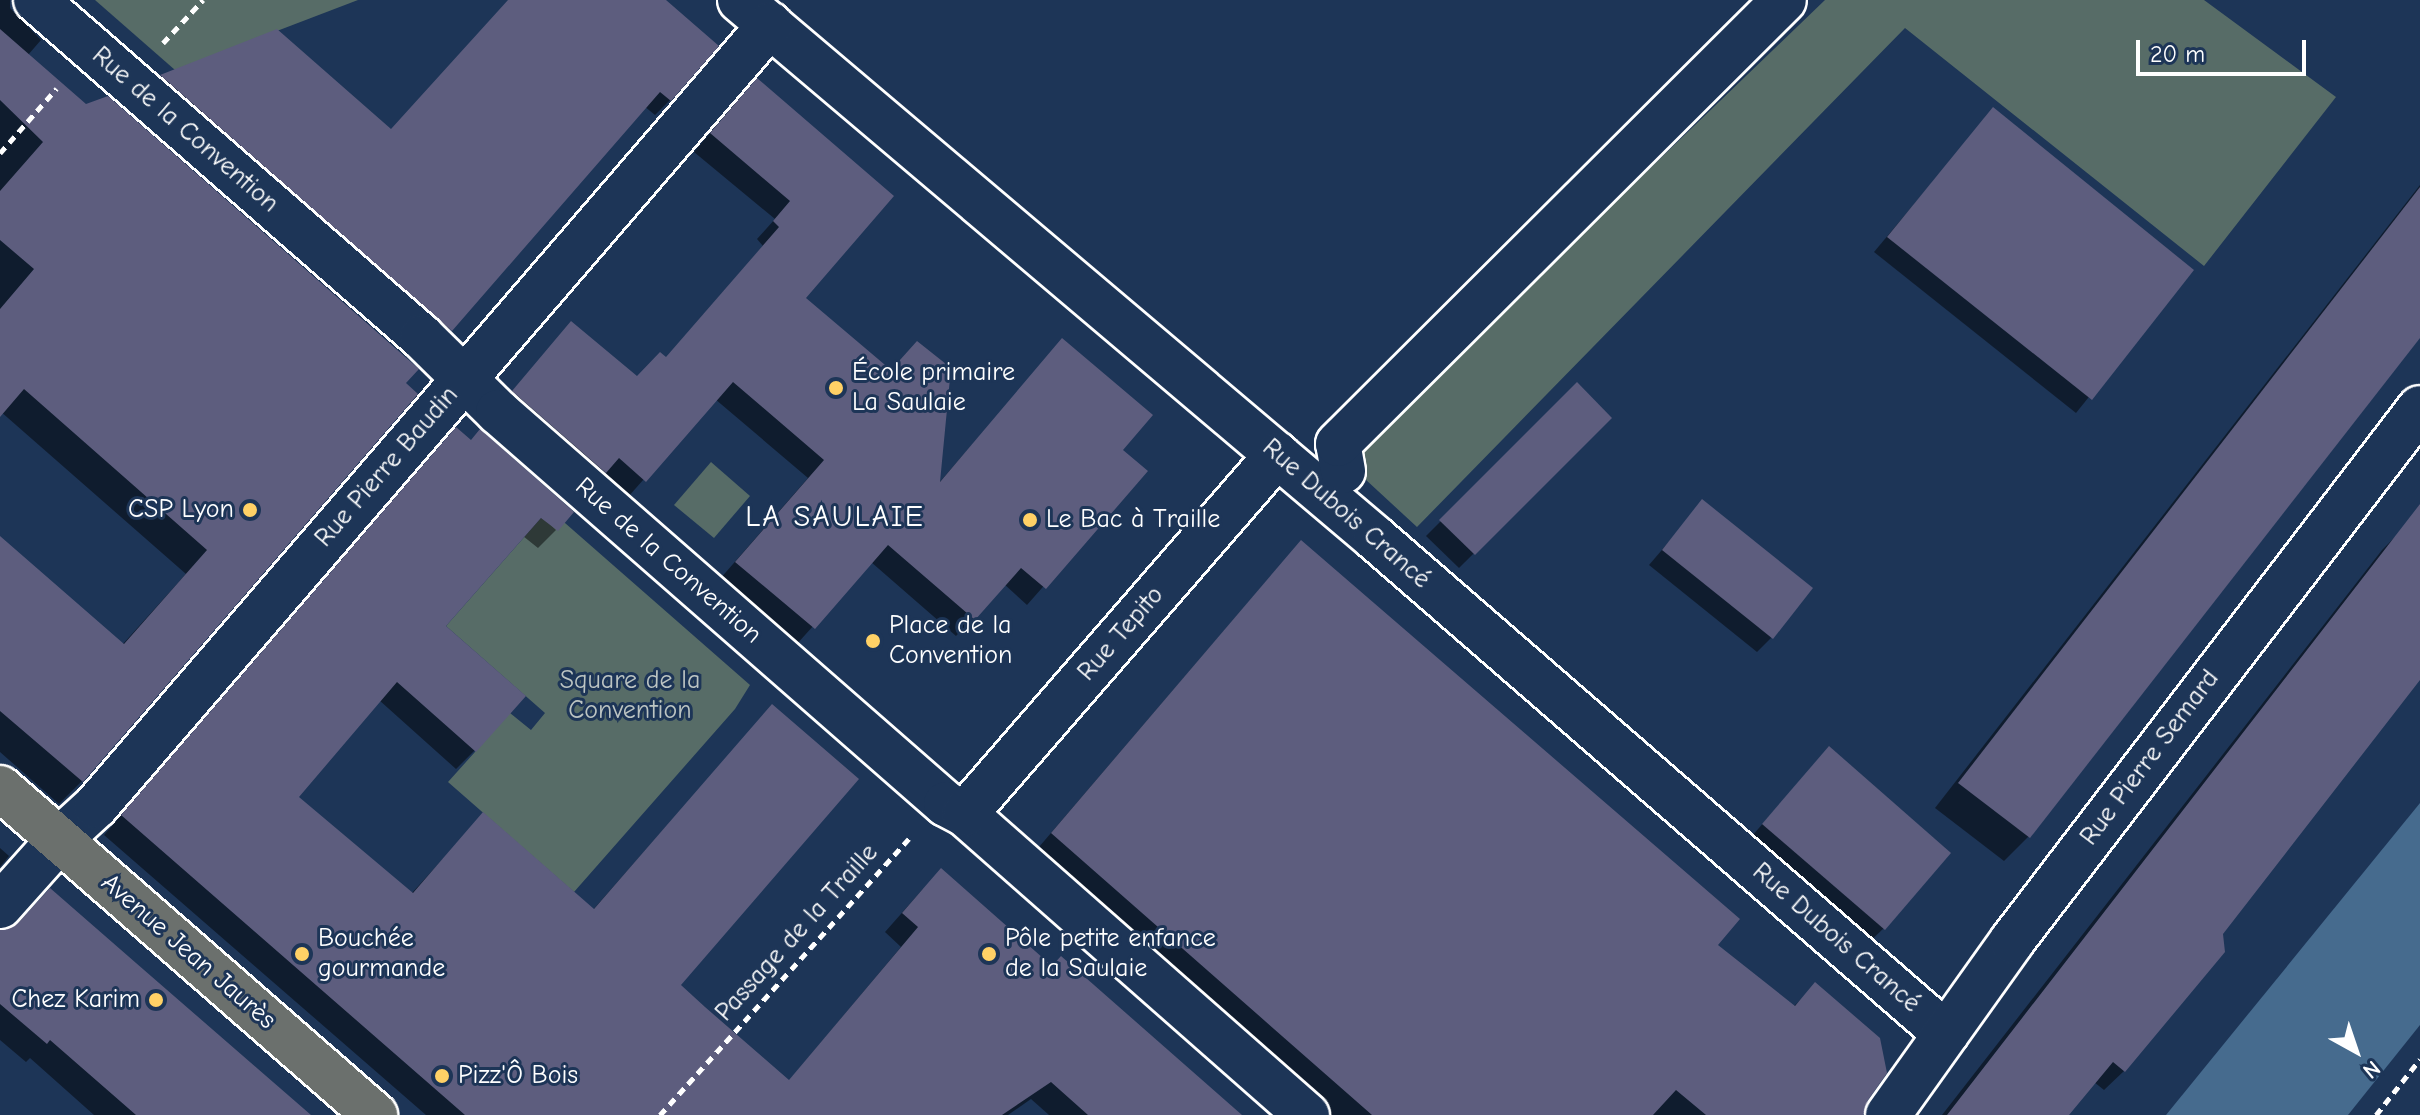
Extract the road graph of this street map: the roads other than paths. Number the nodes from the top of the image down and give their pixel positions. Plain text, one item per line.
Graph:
1 (36, 0) edge
2 (1784, 0) edge
3 (755, 13) edge
4 (463, 378) junction
5 (2420, 408) edge
6 (1277, 455) junction
7 (1343, 471) dead end
8 (0, 788) edge
9 (965, 814) junction
10 (59, 840) junction
11 (0, 906) edge
12 (1946, 1034) junction
13 (375, 1115) edge
14 (1307, 1115) edge
15 (1888, 1115) edge

1 - 4 street, Rue de la Convention
2 - 7 street
3 - 4 street, Rue Pierre Baudin
3 - 6 street, Rue Dubois Crancé
4 - 9 street, Rue de la Convention
4 - 10 street, Rue Pierre Baudin
5 - 12 street, Rue Pierre Semard
6 - 9 street, Rue Tepito
6 - 12 street, Rue Dubois Crancé
8 - 10 main road, Avenue Jean Jaurès
9 - 14 street, Rue de la Convention
10 - 11 street, Rue Pierre Baudin
10 - 13 main road, Avenue Jean Jaurès
12 - 15 street, Rue Pierre Semard

